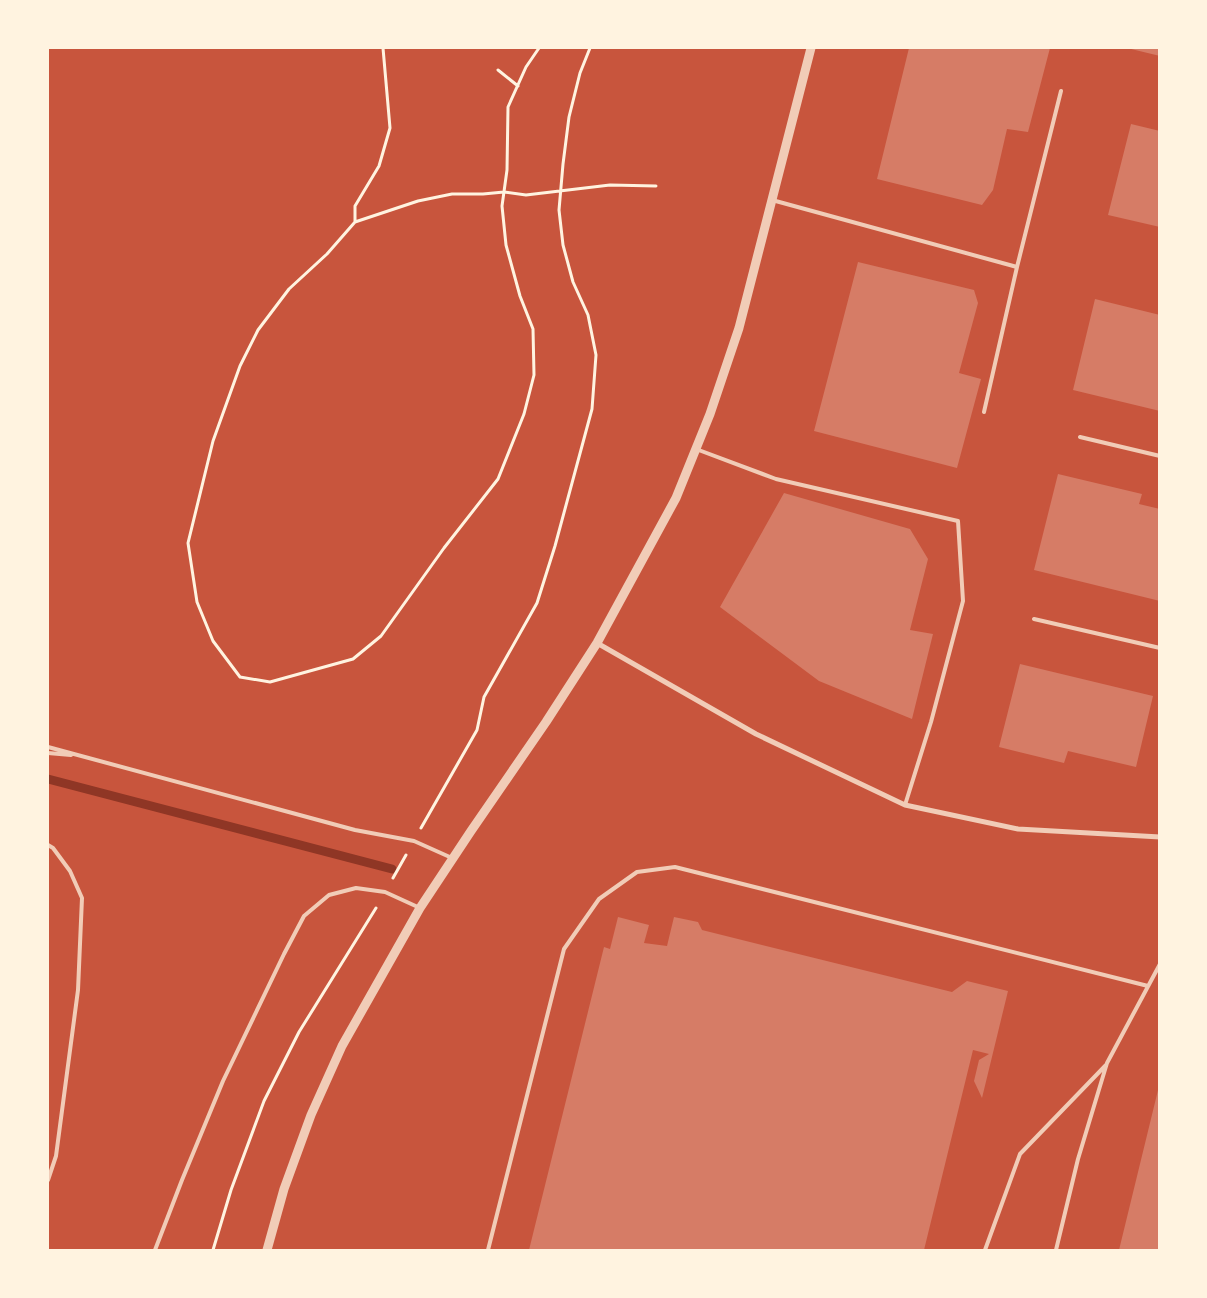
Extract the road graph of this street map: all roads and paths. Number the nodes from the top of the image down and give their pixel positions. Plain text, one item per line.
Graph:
1 (383, 48) edge
2 (538, 48) edge
3 (590, 48) edge
4 (811, 48) edge
5 (498, 70) dead end
6 (518, 86) junction
7 (1062, 91) dead end
8 (656, 186) dead end
9 (561, 190) junction
10 (504, 192) junction
11 (772, 200) junction
12 (355, 222) junction
13 (1017, 267) junction
14 (984, 412) dead end
15 (1080, 436) dead end
16 (696, 449) junction
17 (1160, 456) edge
18 (1034, 619) dead end
19 (597, 643) junction
20 (1160, 648) edge
21 (48, 747) edge
22 (48, 753) edge
23 (81, 756) junction
24 (905, 804) junction
25 (1160, 837) edge
26 (414, 842) junction
27 (48, 845) edge
28 (452, 858) junction
29 (385, 892) junction
30 (420, 908) junction
31 (1160, 964) edge
32 (1148, 986) junction
33 (1108, 1063) junction
34 (48, 1180) edge
35 (155, 1250) edge
36 (213, 1250) edge
37 (267, 1250) edge
38 (488, 1250) edge
39 (985, 1250) edge
40 (1056, 1250) edge

1 - 12 path
2 - 6 path
3 - 9 path
4 - 11 street
5 - 6 path
6 - 10 path
7 - 13 lane
8 - 9 path
9 - 10 path
9 - 26 path
10 - 12 path
10 - 12 path
11 - 13 lane
11 - 16 street
13 - 14 lane
15 - 17 lane
16 - 19 street
16 - 24 lane
18 - 20 lane
19 - 24 street
19 - 28 street
21 - 23 lane
22 - 23 lane
23 - 26 lane
24 - 25 street
26 - 28 lane
26 - 29 path
27 - 34 lane
28 - 30 street
29 - 30 lane
29 - 35 lane
29 - 36 path
30 - 37 street
31 - 32 lane
32 - 33 lane
32 - 38 lane
33 - 39 lane
33 - 40 lane

